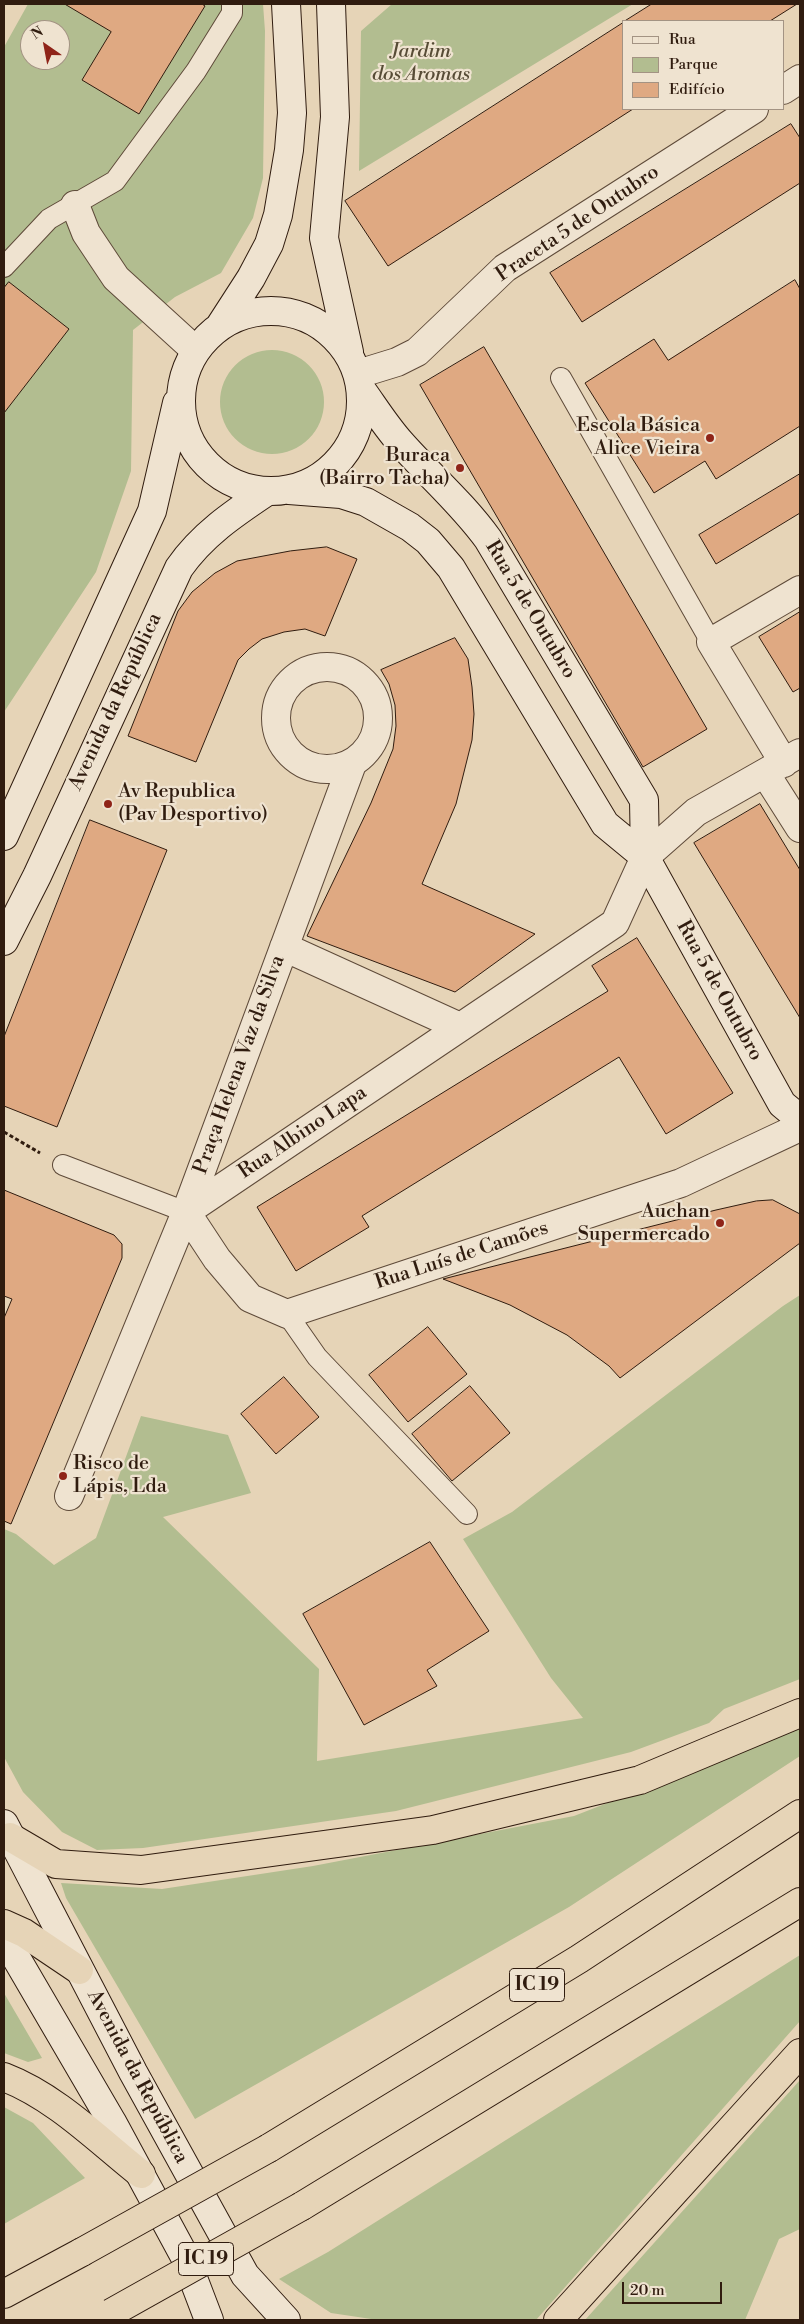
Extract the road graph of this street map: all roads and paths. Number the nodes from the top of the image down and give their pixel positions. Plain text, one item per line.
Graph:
1 (232, 4) edge
2 (286, 4) edge
3 (331, 4) edge
4 (800, 79) edge
5 (784, 89) edge
6 (752, 110) edge
7 (75, 205) junction
8 (4, 268) edge
9 (220, 326) junction
10 (196, 350) junction
11 (356, 373) junction
12 (561, 378) dead end
13 (181, 387) junction
14 (277, 491) junction
15 (800, 590) edge
16 (711, 642) junction
17 (783, 763) edge
18 (352, 764) dead end
19 (800, 828) edge
20 (4, 836) edge
21 (645, 857) junction
22 (4, 941) edge
23 (284, 947) junction
24 (460, 1028) junction
25 (800, 1119) edge
26 (800, 1127) edge
27 (4, 1132) edge
28 (63, 1165) joint
29 (186, 1212) junction
30 (287, 1314) junction
31 (69, 1496) dead end
32 (468, 1514) dead end
33 (800, 1713) edge
34 (800, 1814) edge
35 (7, 1831) edge
36 (800, 1902) edge
37 (4, 1924) edge
38 (4, 1938) edge
39 (79, 1970) junction
40 (800, 2053) edge
41 (4, 2077) edge
42 (141, 2174) junction
43 (11, 2286) edge
44 (104, 2316) edge
45 (209, 2320) edge
46 (286, 2320) edge
47 (558, 2320) edge

1 - 7 lane
2 - 9 street
3 - 11 street
4 - 5 street
6 - 11 street, Praceta 5 de Outubro
7 - 8 lane
7 - 10 street
9 - 10 street
9 - 11 street, Rua 5 de Outubro
10 - 13 street
11 - 14 street, Avenida da República
11 - 21 street, Rua 5 de Outubro
12 - 16 lane
13 - 14 street, Rua 5 de Outubro
13 - 20 street
14 - 21 street, Rua 5 de Outubro
14 - 22 street, Avenida da República
15 - 16 street
16 - 17 street
17 - 19 street
17 - 21 street
18 - 23 street
21 - 24 street, Rua Albino Lapa
21 - 25 street, Rua 5 de Outubro
23 - 24 street, Praça Helena Vaz da Silva
23 - 29 street, Praça Helena Vaz da Silva
24 - 29 street, Rua Albino Lapa
26 - 30 street, Rua Luís de Camões
27 - 28 path
28 - 29 lane
29 - 30 street
29 - 31 street
30 - 32 lane
33 - 35 highway
34 - 43 highway, IC 19, bridge
35 - 39 street, Avenida da República
36 - 44 highway, IC 19, bridge
37 - 39 highway
38 - 42 street
39 - 46 street, Avenida da República
40 - 47 highway
41 - 42 highway
42 - 45 street

